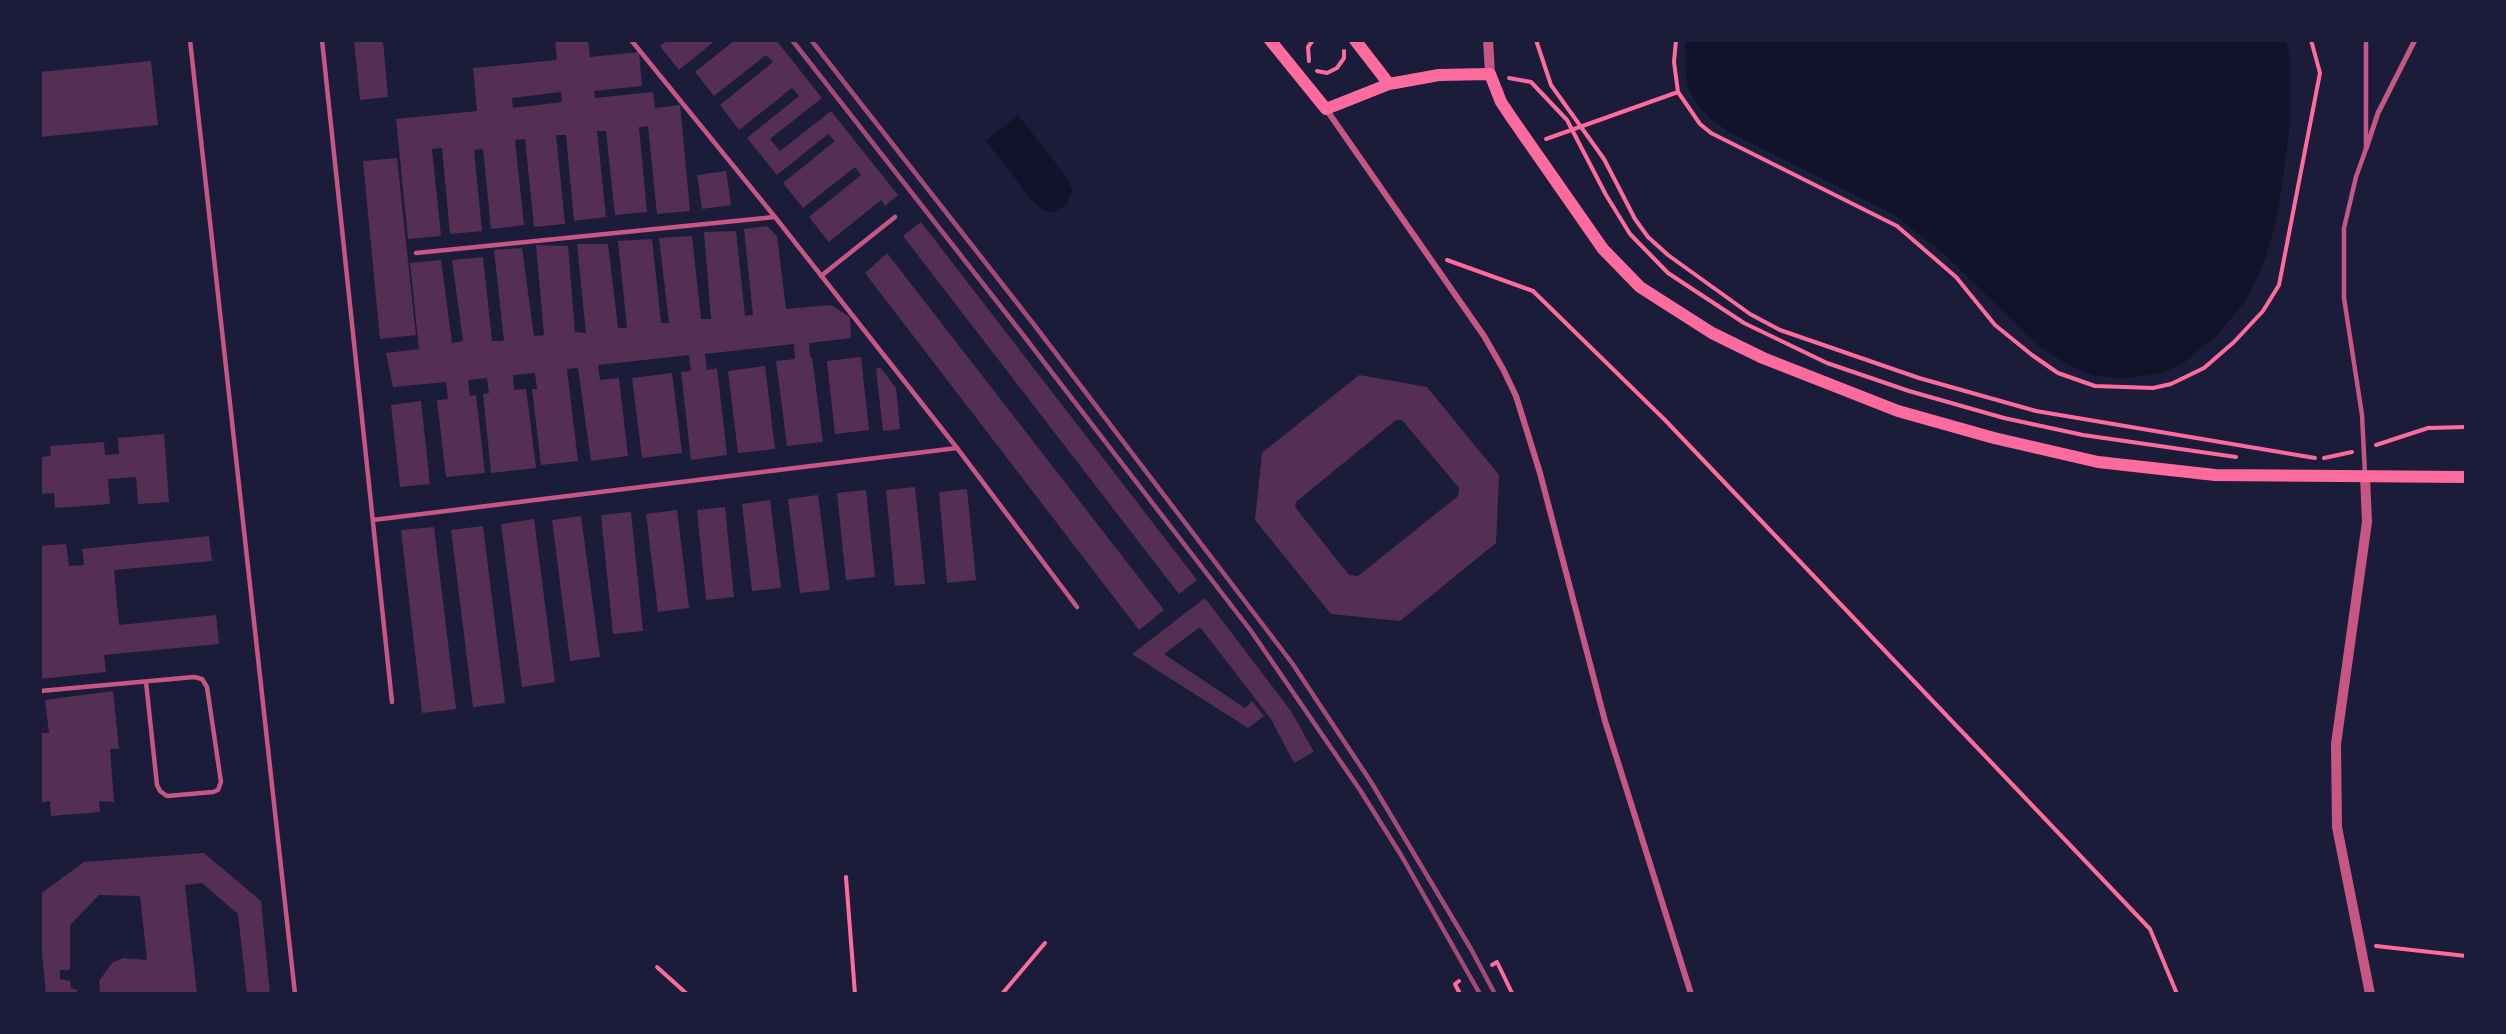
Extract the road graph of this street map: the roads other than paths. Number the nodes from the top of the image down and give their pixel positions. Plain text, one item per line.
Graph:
1 (190, 40) edge
2 (322, 40) edge
3 (631, 40) edge
4 (1270, 40) edge
5 (1355, 40) edge
6 (1488, 40) edge
7 (2366, 40) edge
8 (2415, 40) edge
9 (1490, 74) junction
10 (1389, 84) junction
11 (1326, 109) junction
12 (2366, 149) junction
13 (775, 217) junction
14 (895, 217) dead end
15 (416, 253) dead end
16 (821, 276) junction
17 (957, 448) junction
18 (2365, 476) junction
19 (2466, 477) edge
20 (373, 520) junction
21 (1077, 607) dead end
22 (146, 681) junction
23 (40, 692) edge
24 (393, 702) dead end
25 (295, 993) edge
26 (1691, 993) edge
27 (2370, 993) edge

1 - 25 lane
2 - 20 lane
3 - 13 lane
4 - 11 main road
5 - 10 main road
6 - 9 street
7 - 12 lane
8 - 12 street
9 - 10 main road
9 - 18 main road
10 - 11 main road
11 - 26 street
12 - 18 lane
13 - 15 lane
13 - 16 lane
14 - 16 lane
16 - 17 lane
17 - 20 lane
17 - 21 lane
18 - 19 main road
18 - 27 street
20 - 24 lane
22 - 22 lane
22 - 23 lane

